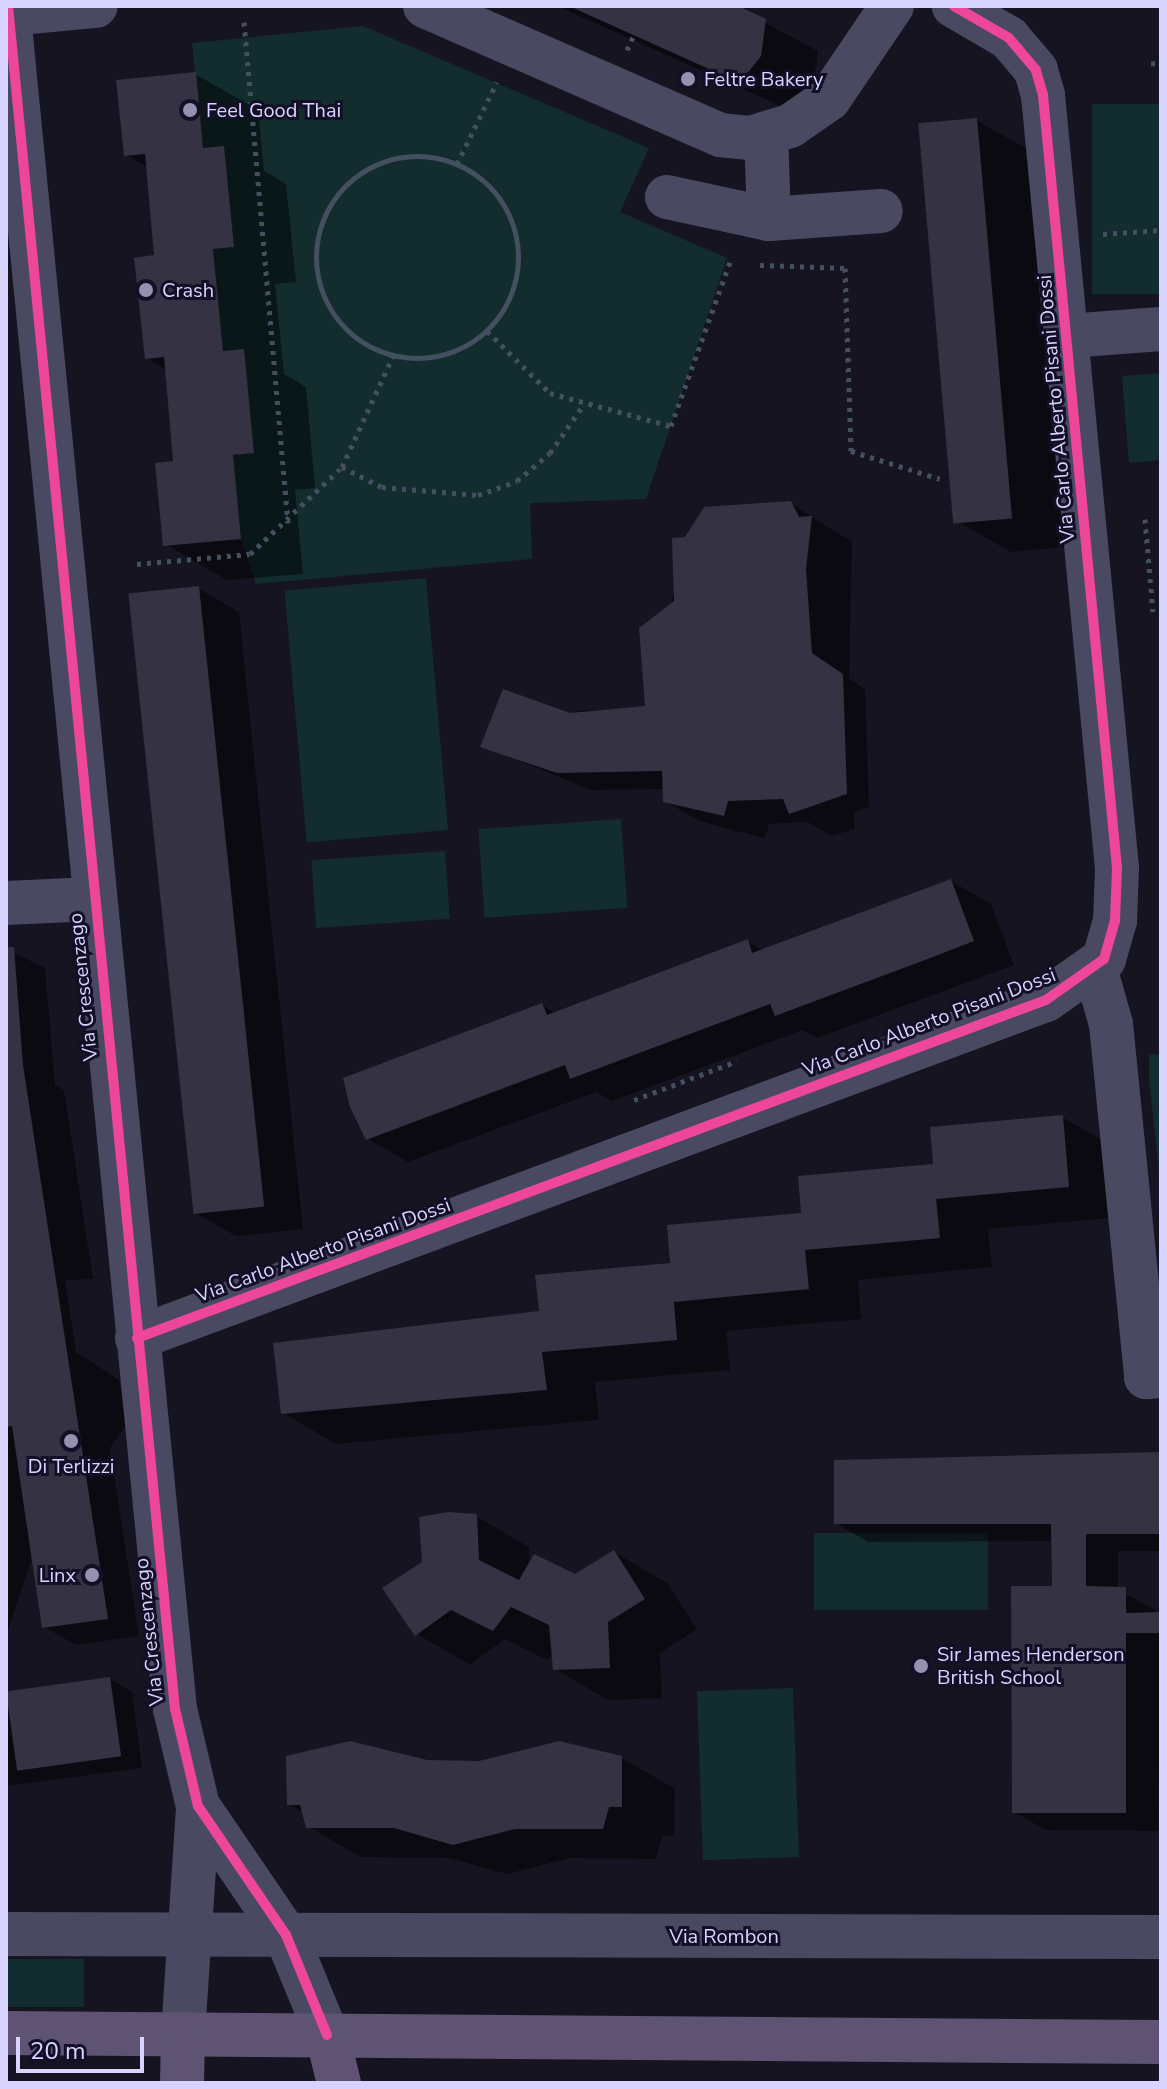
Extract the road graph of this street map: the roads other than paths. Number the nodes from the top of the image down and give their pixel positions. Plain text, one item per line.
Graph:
1 (96, 6) edge
2 (425, 6) edge
3 (892, 6) edge
4 (954, 6) edge
5 (8, 10) edge
6 (766, 135) junction
7 (667, 197) dead end
8 (881, 211) dead end
9 (769, 219) junction
10 (1161, 329) edge
11 (1068, 336) junction
12 (93, 899) junction
13 (6, 903) edge
14 (1095, 968) junction
15 (137, 1338) junction
16 (1161, 1376) edge
17 (198, 1806) junction
18 (6, 1934) edge
19 (286, 1935) junction
20 (1161, 1937) edge
21 (185, 1938) junction
22 (6, 2033) edge
23 (183, 2034) junction
24 (327, 2035) junction
25 (1161, 2042) edge
26 (182, 2083) edge
27 (339, 2083) edge

1 - 5 street
2 - 6 street
3 - 6 street
4 - 11 street, Via Carlo Alberto Pisani Dossi
5 - 12 street, Via Crescenzago
6 - 9 street
7 - 9 street
8 - 9 street
10 - 11 street
11 - 14 street, Via Carlo Alberto Pisani Dossi
12 - 13 street
12 - 15 street, Via Crescenzago
14 - 15 street, Via Carlo Alberto Pisani Dossi
14 - 16 street
15 - 17 street, Via Crescenzago
17 - 19 street, Via Crescenzago
17 - 21 street
18 - 21 street, Via Rombon
19 - 20 street, Via Rombon
19 - 21 street, Via Rombon
19 - 24 street
21 - 23 street
22 - 23 main road
23 - 24 main road
23 - 26 main road
24 - 25 main road
24 - 27 main road

